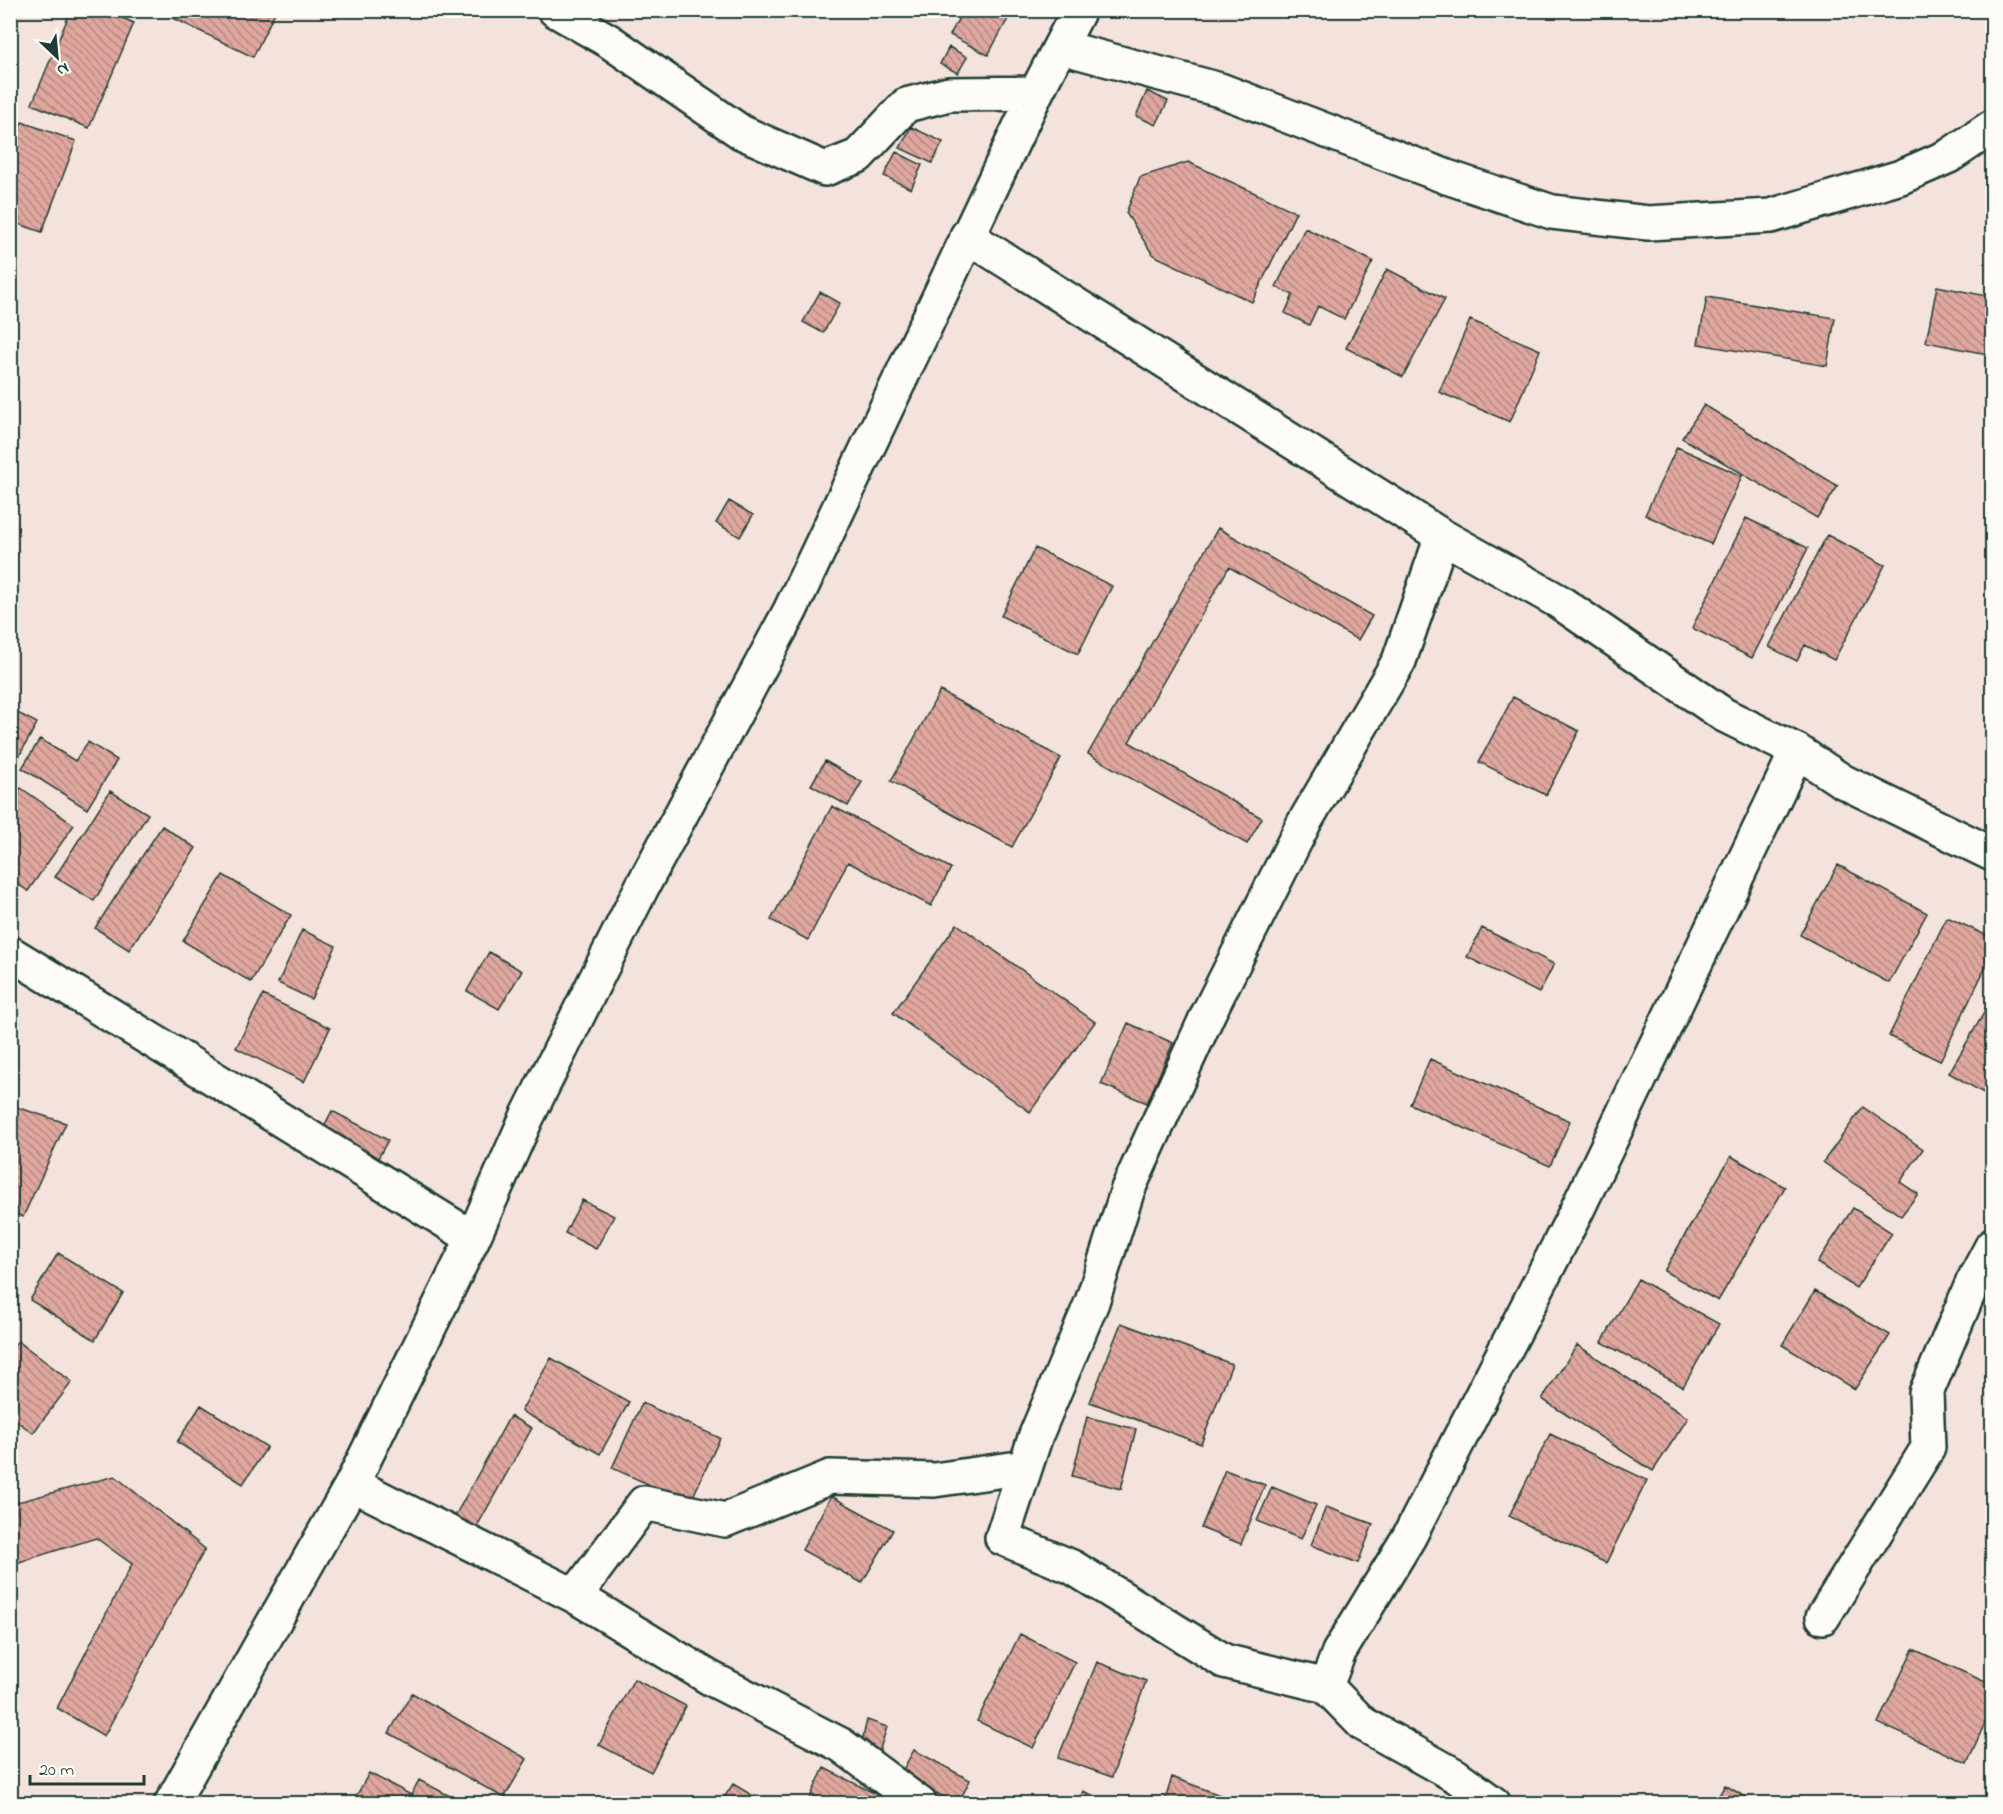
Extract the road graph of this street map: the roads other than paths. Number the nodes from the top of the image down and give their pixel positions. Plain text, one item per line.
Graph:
1 (555, 10) edge
2 (1079, 10) edge
3 (1061, 47) junction
4 (1036, 93) junction
5 (1992, 127) edge
6 (967, 236) junction
7 (1442, 536) junction
8 (1797, 751) junction
9 (1992, 854) edge
10 (10, 953) edge
11 (473, 1238) junction
12 (1992, 1246) edge
13 (1025, 1467) junction
14 (352, 1484) junction
15 (575, 1596) junction
16 (1823, 1617) dead end
17 (1326, 1686) junction
18 (172, 1803) edge
19 (920, 1803) edge
20 (1494, 1803) edge

1 - 4 street
2 - 3 street
3 - 4 street
3 - 5 street
4 - 6 street
6 - 7 street
6 - 11 street
7 - 8 street
7 - 13 street
8 - 9 street
8 - 17 street
10 - 11 street
11 - 14 street
12 - 16 street
13 - 15 street
13 - 17 street
14 - 15 street
14 - 18 street
15 - 19 street
17 - 20 street

